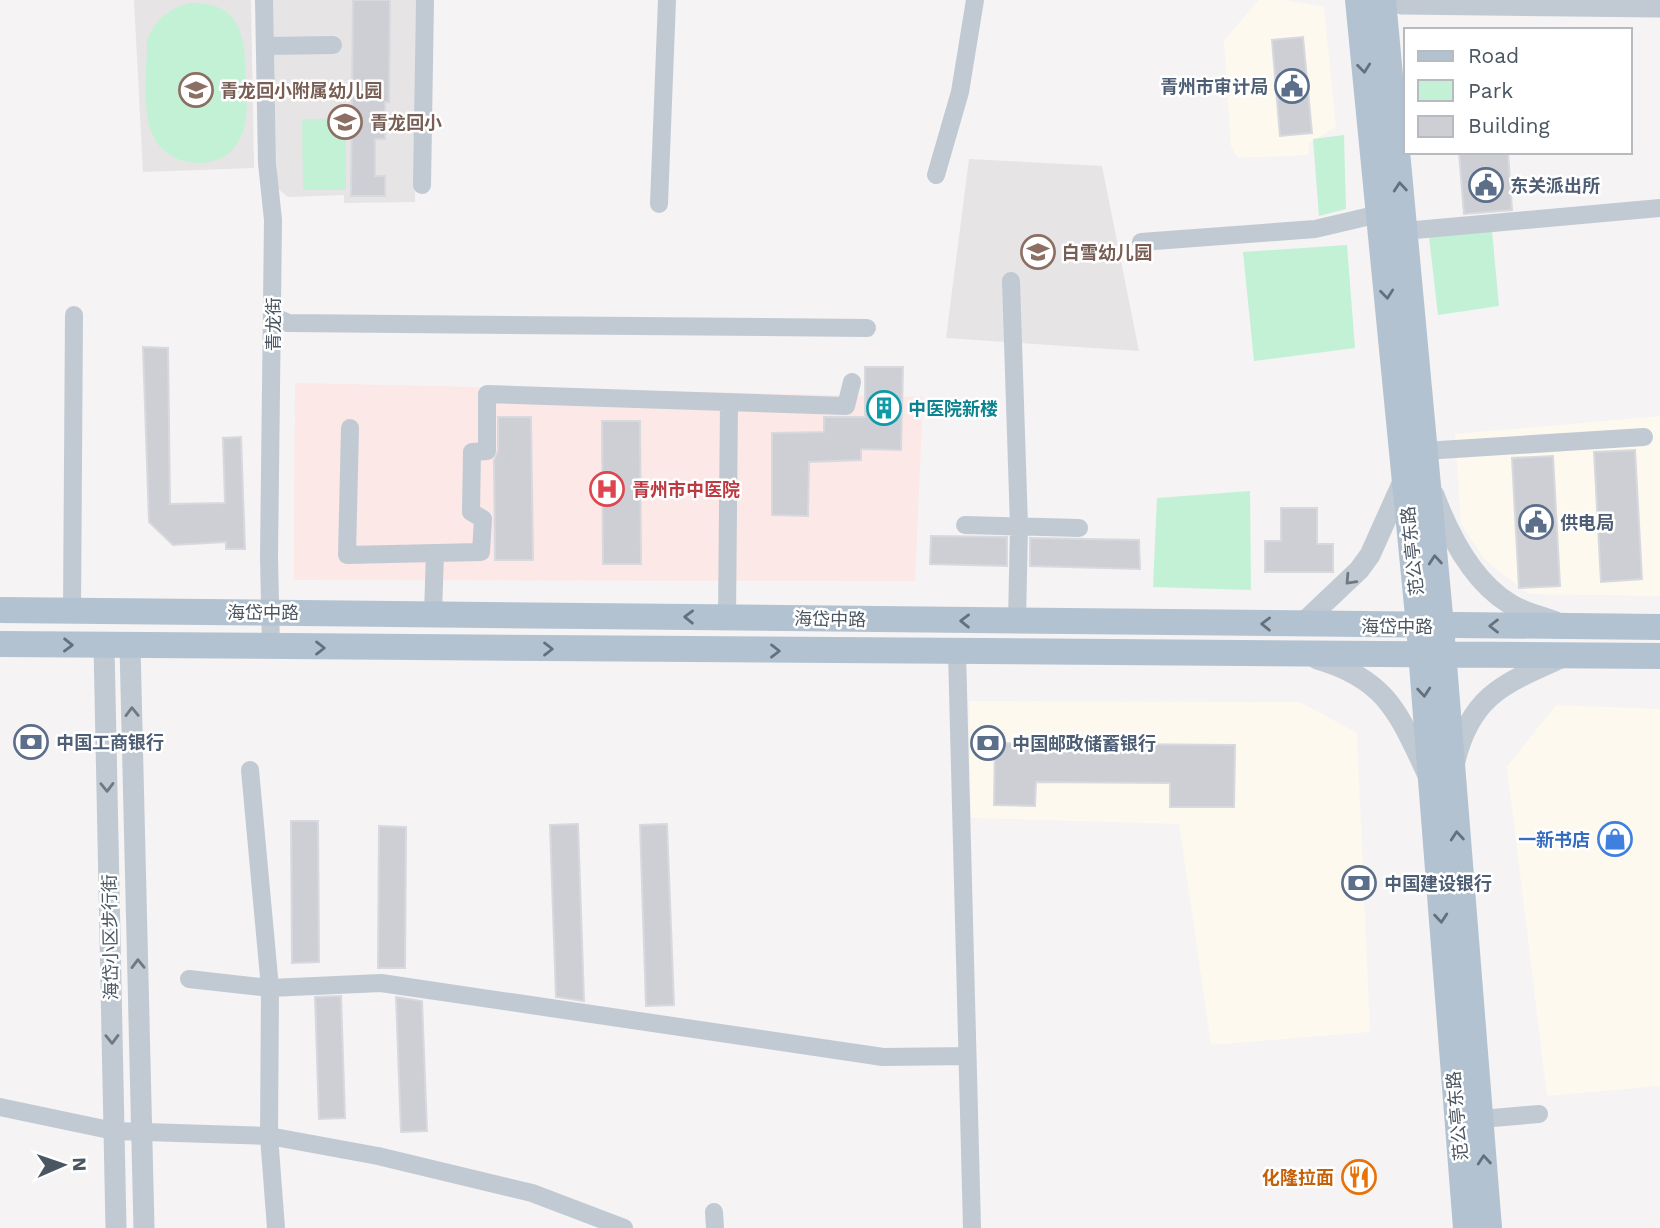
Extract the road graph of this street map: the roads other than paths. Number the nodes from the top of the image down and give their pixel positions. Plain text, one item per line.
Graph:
1 (264, 0) edge
2 (425, 0) edge
3 (667, 0) edge
4 (975, 0) edge
5 (1358, 0) edge
6 (1383, 0) edge
7 (1394, 0) edge
8 (1660, 7) edge
9 (333, 45) dead end
10 (266, 46) junction
11 (936, 175) dead end
12 (422, 185) dead end
13 (659, 204) dead end
14 (1660, 208) edge
15 (1379, 214) junction
16 (1404, 231) junction
17 (1141, 242) dead end
18 (1010, 281) dead end
19 (74, 315) dead end
20 (273, 316) junction
21 (867, 328) dead end
22 (852, 382) dead end
23 (729, 402) junction
24 (351, 428) dead end
25 (1644, 437) dead end
26 (1424, 451) junction
27 (1416, 477) junction
28 (965, 525) dead end
29 (1019, 526) junction
30 (1079, 528) dead end
31 (435, 553) junction
32 (0, 610) edge
33 (72, 610) junction
34 (271, 612) junction
35 (433, 613) junction
36 (727, 618) junction
37 (1017, 622) junction
38 (1301, 625) junction
39 (1430, 626) junction
40 (1568, 626) junction
41 (1660, 627) edge
42 (0, 644) edge
43 (117, 646) junction
44 (271, 648) junction
45 (957, 652) junction
46 (1301, 654) junction
47 (1432, 655) junction
48 (1566, 655) junction
49 (1660, 656) edge
50 (250, 770) dead end
51 (1441, 776) junction
52 (189, 979) dead end
53 (270, 988) junction
54 (967, 1056) junction
55 (0, 1107) edge
56 (1539, 1114) dead end
57 (1481, 1119) junction
58 (114, 1131) junction
59 (142, 1133) junction
60 (269, 1136) junction
61 (116, 1228) edge
62 (144, 1228) edge
63 (276, 1228) edge
64 (624, 1228) edge
65 (972, 1228) edge
66 (1466, 1228) edge
67 (1489, 1228) edge

1 - 10 street, 青龙街
2 - 12 street
3 - 13 street
4 - 11 street
5 -> 15 main road, 范公亭东路
16 -> 6 main road, 范公亭东路
7 - 8 street
9 - 10 street
10 - 20 street, 青龙街
14 - 16 street
15 - 17 street
15 -> 27 main road, 范公亭东路
16 - 26 main road, 范公亭东路
18 - 29 street
19 - 33 street
20 - 21 street
20 - 34 street, 青龙街
22 - 23 street
23 - 31 street
23 - 36 street
24 - 31 street
25 - 26 street
26 - 27 main road, 范公亭东路
27 -> 38 street
27 - 39 main road, 范公亭东路
27 - 40 street
28 - 29 street
29 - 30 street
29 - 37 street
31 - 35 street
32 - 33 main road, 海岱中路
33 - 34 main road, 海岱中路
34 - 35 main road, 海岱中路
34 - 44 street, 青龙街
36 -> 35 main road, 海岱中路
37 -> 36 main road, 海岱中路
38 -> 37 main road, 海岱中路
38 - 39 main road, 海岱中路
40 -> 39 main road, 海岱中路
39 - 47 main road, 范公亭东路
40 - 41 main road, 海岱中路
42 -> 43 main road, 海岱中路
43 - 44 main road, 海岱中路
43 -> 58 street, 海岱小区步行街
59 -> 43 street, 海岱小区步行街
44 -> 45 main road, 海岱中路
45 - 46 main road, 海岱中路
45 - 54 street
46 - 47 main road, 海岱中路
46 - 51 street
47 - 48 main road, 海岱中路
47 - 51 main road, 范公亭东路
48 - 49 main road, 海岱中路
48 - 51 street
50 - 53 street
57 -> 51 main road, 范公亭东路
51 -> 66 main road, 范公亭东路
52 - 53 street
53 - 54 street
53 - 60 street
54 - 65 street
55 - 58 street
56 - 57 street
67 -> 57 main road, 范公亭东路
58 - 59 street
58 - 61 street, 海岱小区步行街
59 - 60 street
59 - 62 street, 海岱小区步行街
60 - 63 street
60 - 64 street

